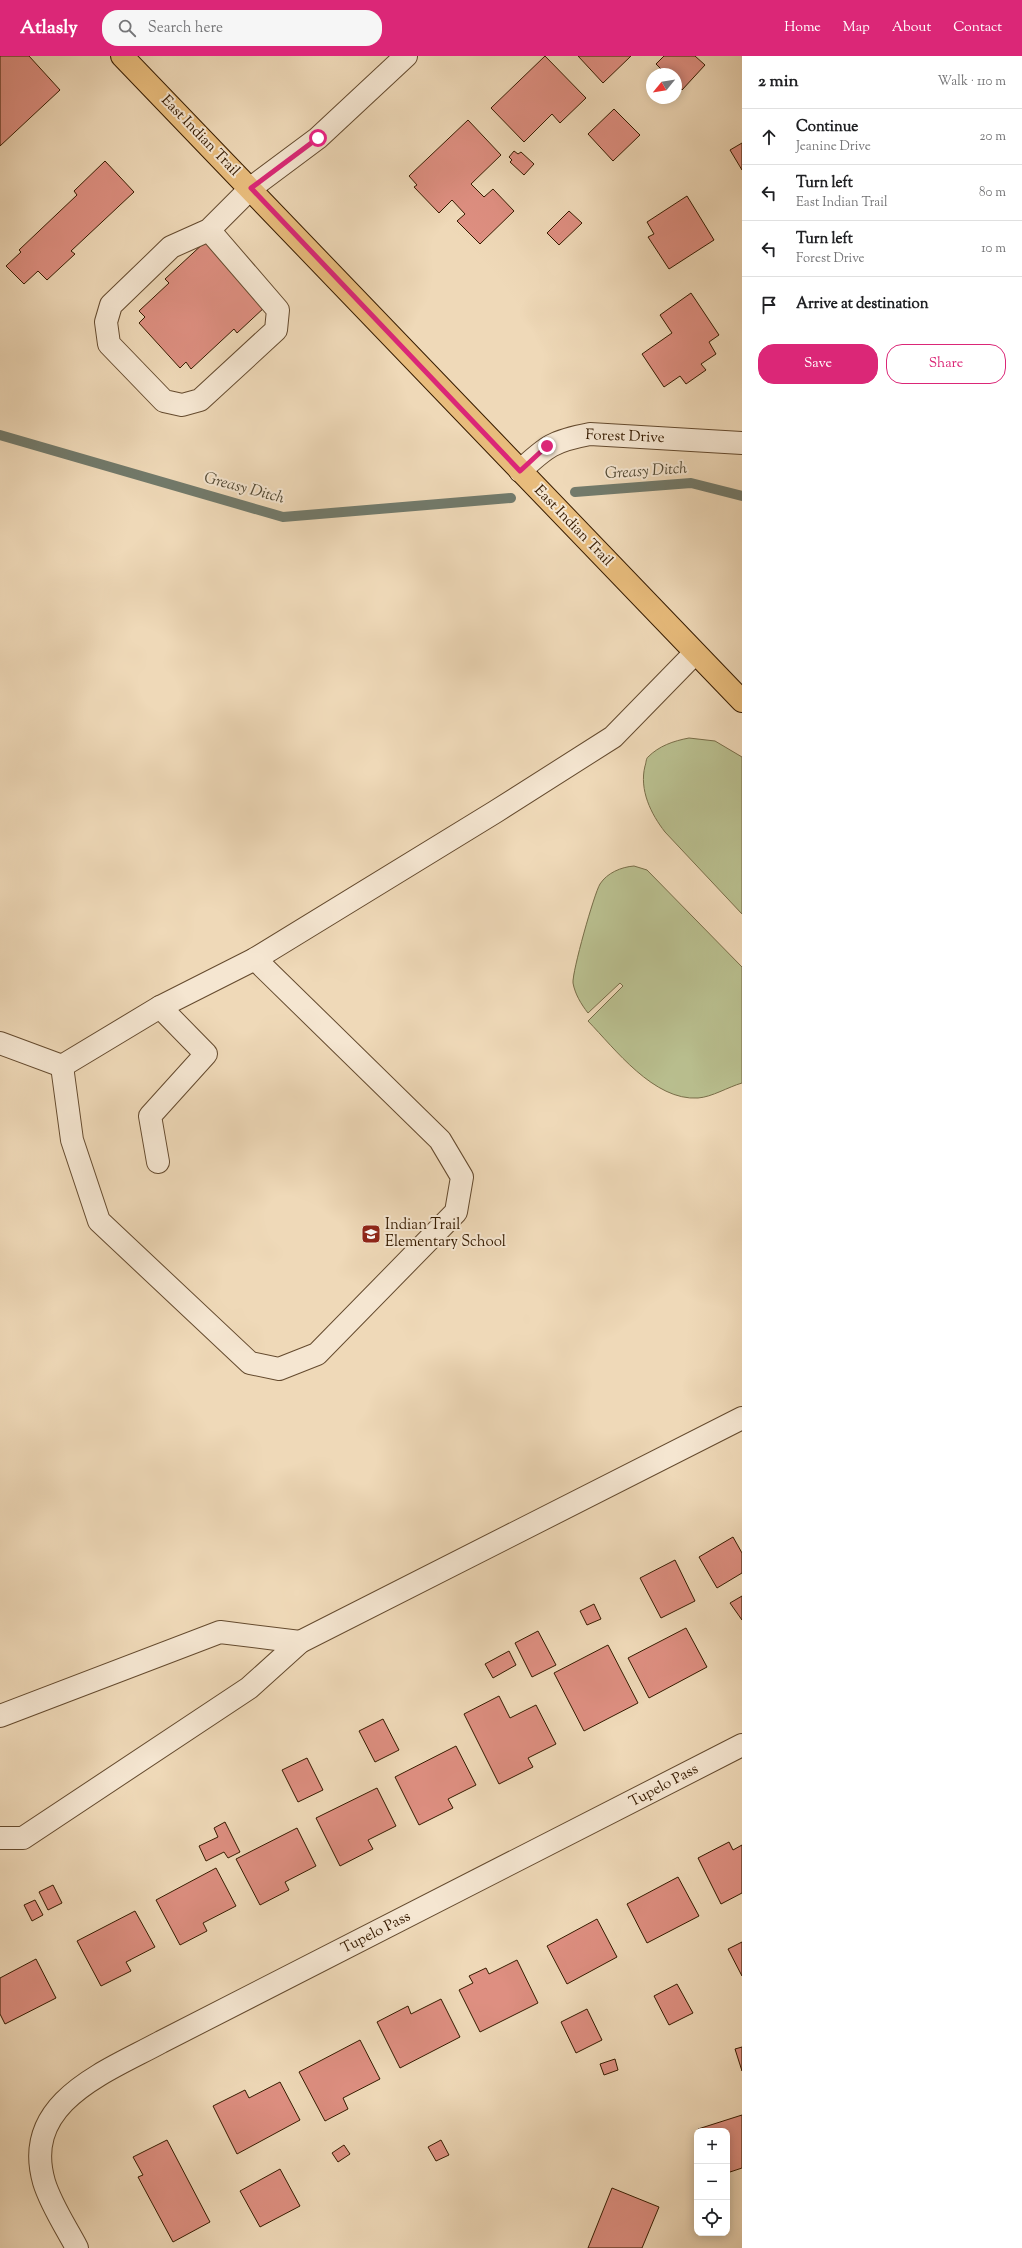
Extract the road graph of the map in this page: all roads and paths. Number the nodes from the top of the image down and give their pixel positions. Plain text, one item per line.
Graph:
1 (122, 56) edge
2 (406, 56) edge
3 (251, 188) junction
4 (209, 230) junction
5 (742, 443) edge
6 (520, 471) junction
7 (695, 653) junction
8 (742, 701) edge
9 (255, 959) junction
10 (160, 1007) junction
11 (0, 1044) edge
12 (62, 1066) junction
13 (158, 1162) dead end
14 (742, 1418) edge
15 (300, 1642) junction
16 (0, 1716) edge
17 (742, 1745) edge
18 (0, 1838) edge
19 (77, 2248) edge

1 - 3 main road, East Indian Trail
2 - 3 street
3 - 4 street
3 - 6 main road, East Indian Trail
4 - 4 street
5 - 6 street, Forest Drive
6 - 7 main road, East Indian Trail
7 - 8 main road, East Indian Trail
7 - 9 street
9 - 10 street
9 - 12 street
10 - 12 street
10 - 13 street
11 - 12 street
14 - 15 street
15 - 16 street
15 - 18 street
17 - 19 street, Tupelo Pass

